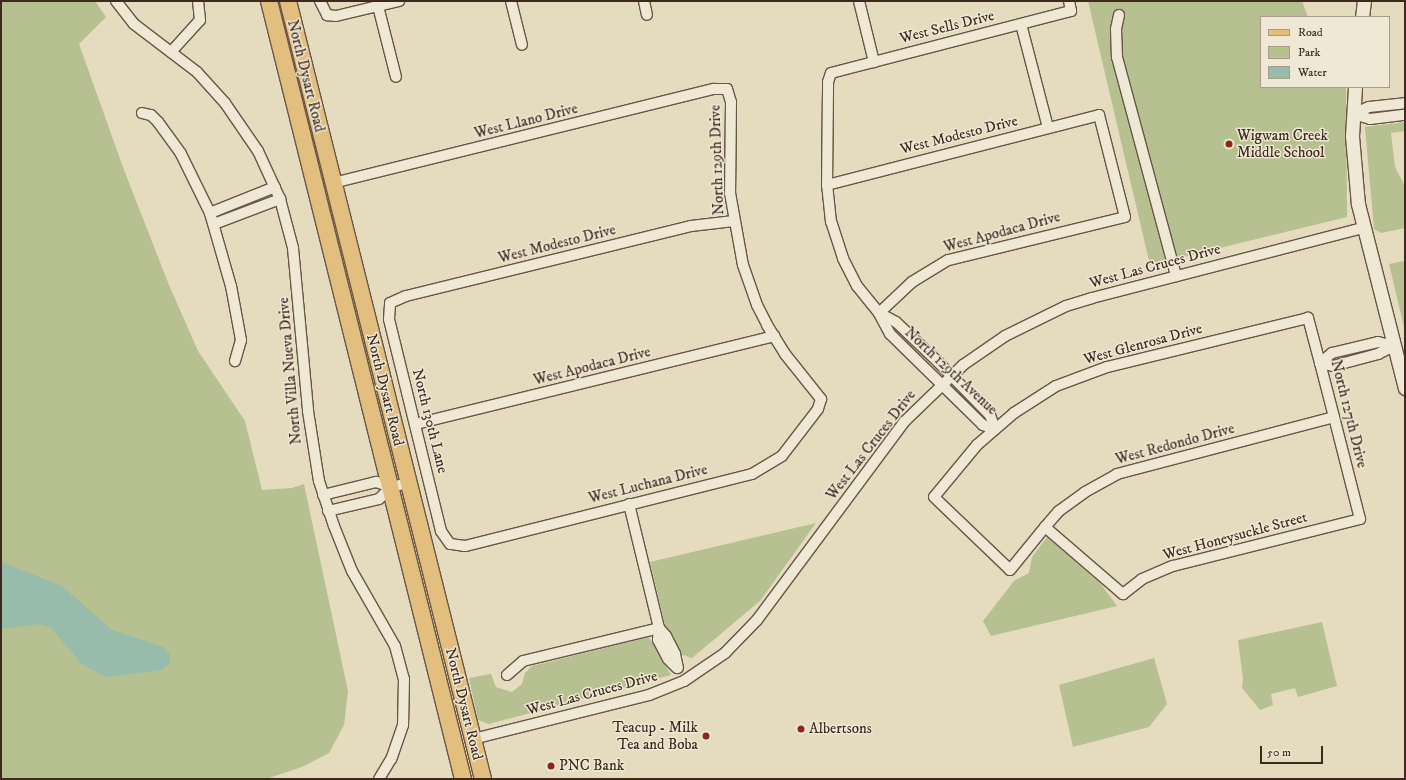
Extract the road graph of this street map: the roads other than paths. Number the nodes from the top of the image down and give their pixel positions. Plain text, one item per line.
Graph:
1 (116, 1) edge
2 (198, 1) edge
3 (269, 1) edge
4 (288, 1) edge
5 (320, 1) edge
6 (399, 1) edge
7 (511, 1) edge
8 (644, 1) edge
9 (859, 1) edge
10 (1069, 1) edge
11 (1364, 1) edge
12 (378, 6) junction
13 (647, 15) dead end
14 (1118, 15) dead end
15 (1362, 16) edge
16 (1021, 24) junction
17 (522, 45) dead end
18 (171, 52) junction
19 (874, 62) junction
20 (831, 73) joint
21 (396, 77) dead end
22 (1355, 88) edge
23 (727, 89) joint
24 (1405, 103) edge
25 (142, 113) dead end
26 (1353, 114) junction
27 (1405, 116) edge
28 (1048, 128) junction
29 (333, 183) junction
30 (826, 185) junction
31 (275, 187) junction
32 (280, 199) junction
33 (210, 213) junction
34 (1125, 217) joint
35 (734, 221) junction
36 (214, 224) junction
37 (1363, 228) junction
38 (1176, 276) junction
39 (390, 303) joint
40 (879, 313) junction
41 (1308, 318) joint
42 (774, 336) junction
43 (1394, 346) junction
44 (235, 361) dead end
45 (1320, 363) junction
46 (951, 375) junction
47 (942, 384) junction
48 (1405, 388) edge
49 (821, 399) joint
50 (1334, 417) junction
51 (416, 424) junction
52 (995, 429) junction
53 (409, 483) junction
54 (391, 487) junction
55 (323, 495) junction
56 (629, 504) junction
57 (328, 511) junction
58 (1360, 519) joint
59 (1045, 527) junction
60 (450, 544) joint
61 (1010, 570) joint
62 (659, 628) junction
63 (507, 675) dead end
64 (684, 680) junction
65 (473, 739) junction
66 (454, 744) junction
67 (380, 779) edge
68 (463, 779) edge
69 (483, 779) edge

1 - 18 street, North Villa Nueva Drive
2 - 18 street
3 - 54 main road, North Dysart Road
4 - 29 main road, North Dysart Road
5 - 12 street
6 - 12 street
7 - 17 street
8 - 13 street
9 - 19 street
10 - 16 street, West Sells Drive
11 - 15 street
12 - 21 street
14 - 38 street
16 - 19 street, West Sells Drive
16 - 28 street
18 - 31 street, North Villa Nueva Drive
19 - 20 street, West Sells Drive
20 - 30 street, North 129th Avenue
22 - 26 street
23 - 29 street, West Llano Drive
23 - 35 street, North 129th Drive
24 - 26 street
25 - 33 street
26 - 27 street
26 - 37 street
28 - 30 street, West Modesto Drive
28 - 34 street, West Modesto Drive
29 - 53 main road, North Dysart Road
30 - 40 street, North 129th Avenue
31 - 32 street, North Villa Nueva Drive
31 - 33 street
32 - 36 street
32 - 55 street, North Villa Nueva Drive
33 - 36 street
34 - 40 street, West Apodaca Drive
35 - 39 street, West Modesto Drive
35 - 42 street, North 129th Drive
36 - 44 street
37 - 38 street, West Las Cruces Drive
37 - 43 street
38 - 46 street, West Las Cruces Drive
39 - 51 street, North 130th Lane
40 - 46 street, North 129th Avenue
40 - 47 street, North 129th Avenue
41 - 45 street, North 127th Drive
41 - 52 street, West Glenrosa Drive
42 - 49 street, North 129th Drive
42 - 51 street, West Apodaca Drive
43 - 45 street
43 - 48 street
45 - 50 street, North 127th Drive
46 - 47 street, West Las Cruces Drive
46 - 52 street, North 129th Avenue
47 - 52 street, North 129th Avenue
47 - 64 street, West Las Cruces Drive
49 - 56 street, West Luchana Drive
50 - 58 street, North 127th Drive
50 - 59 street, West Redondo Drive
51 - 60 street, North 130th Lane
52 - 61 street, West Glenrosa Drive
53 - 54 street
53 - 65 main road, North Dysart Road
54 - 55 street
54 - 57 street
54 - 66 main road, North Dysart Road
55 - 57 street, North Villa Nueva Drive
56 - 60 street, West Luchana Drive
56 - 62 street
57 - 67 street, North Villa Nueva Drive
58 - 59 street, West Honeysuckle Street
59 - 61 street, West Redondo Drive
62 - 63 street
62 - 64 street
64 - 65 street, West Las Cruces Drive
65 - 66 main road
65 - 69 main road, North Dysart Road
66 - 68 main road, North Dysart Road

